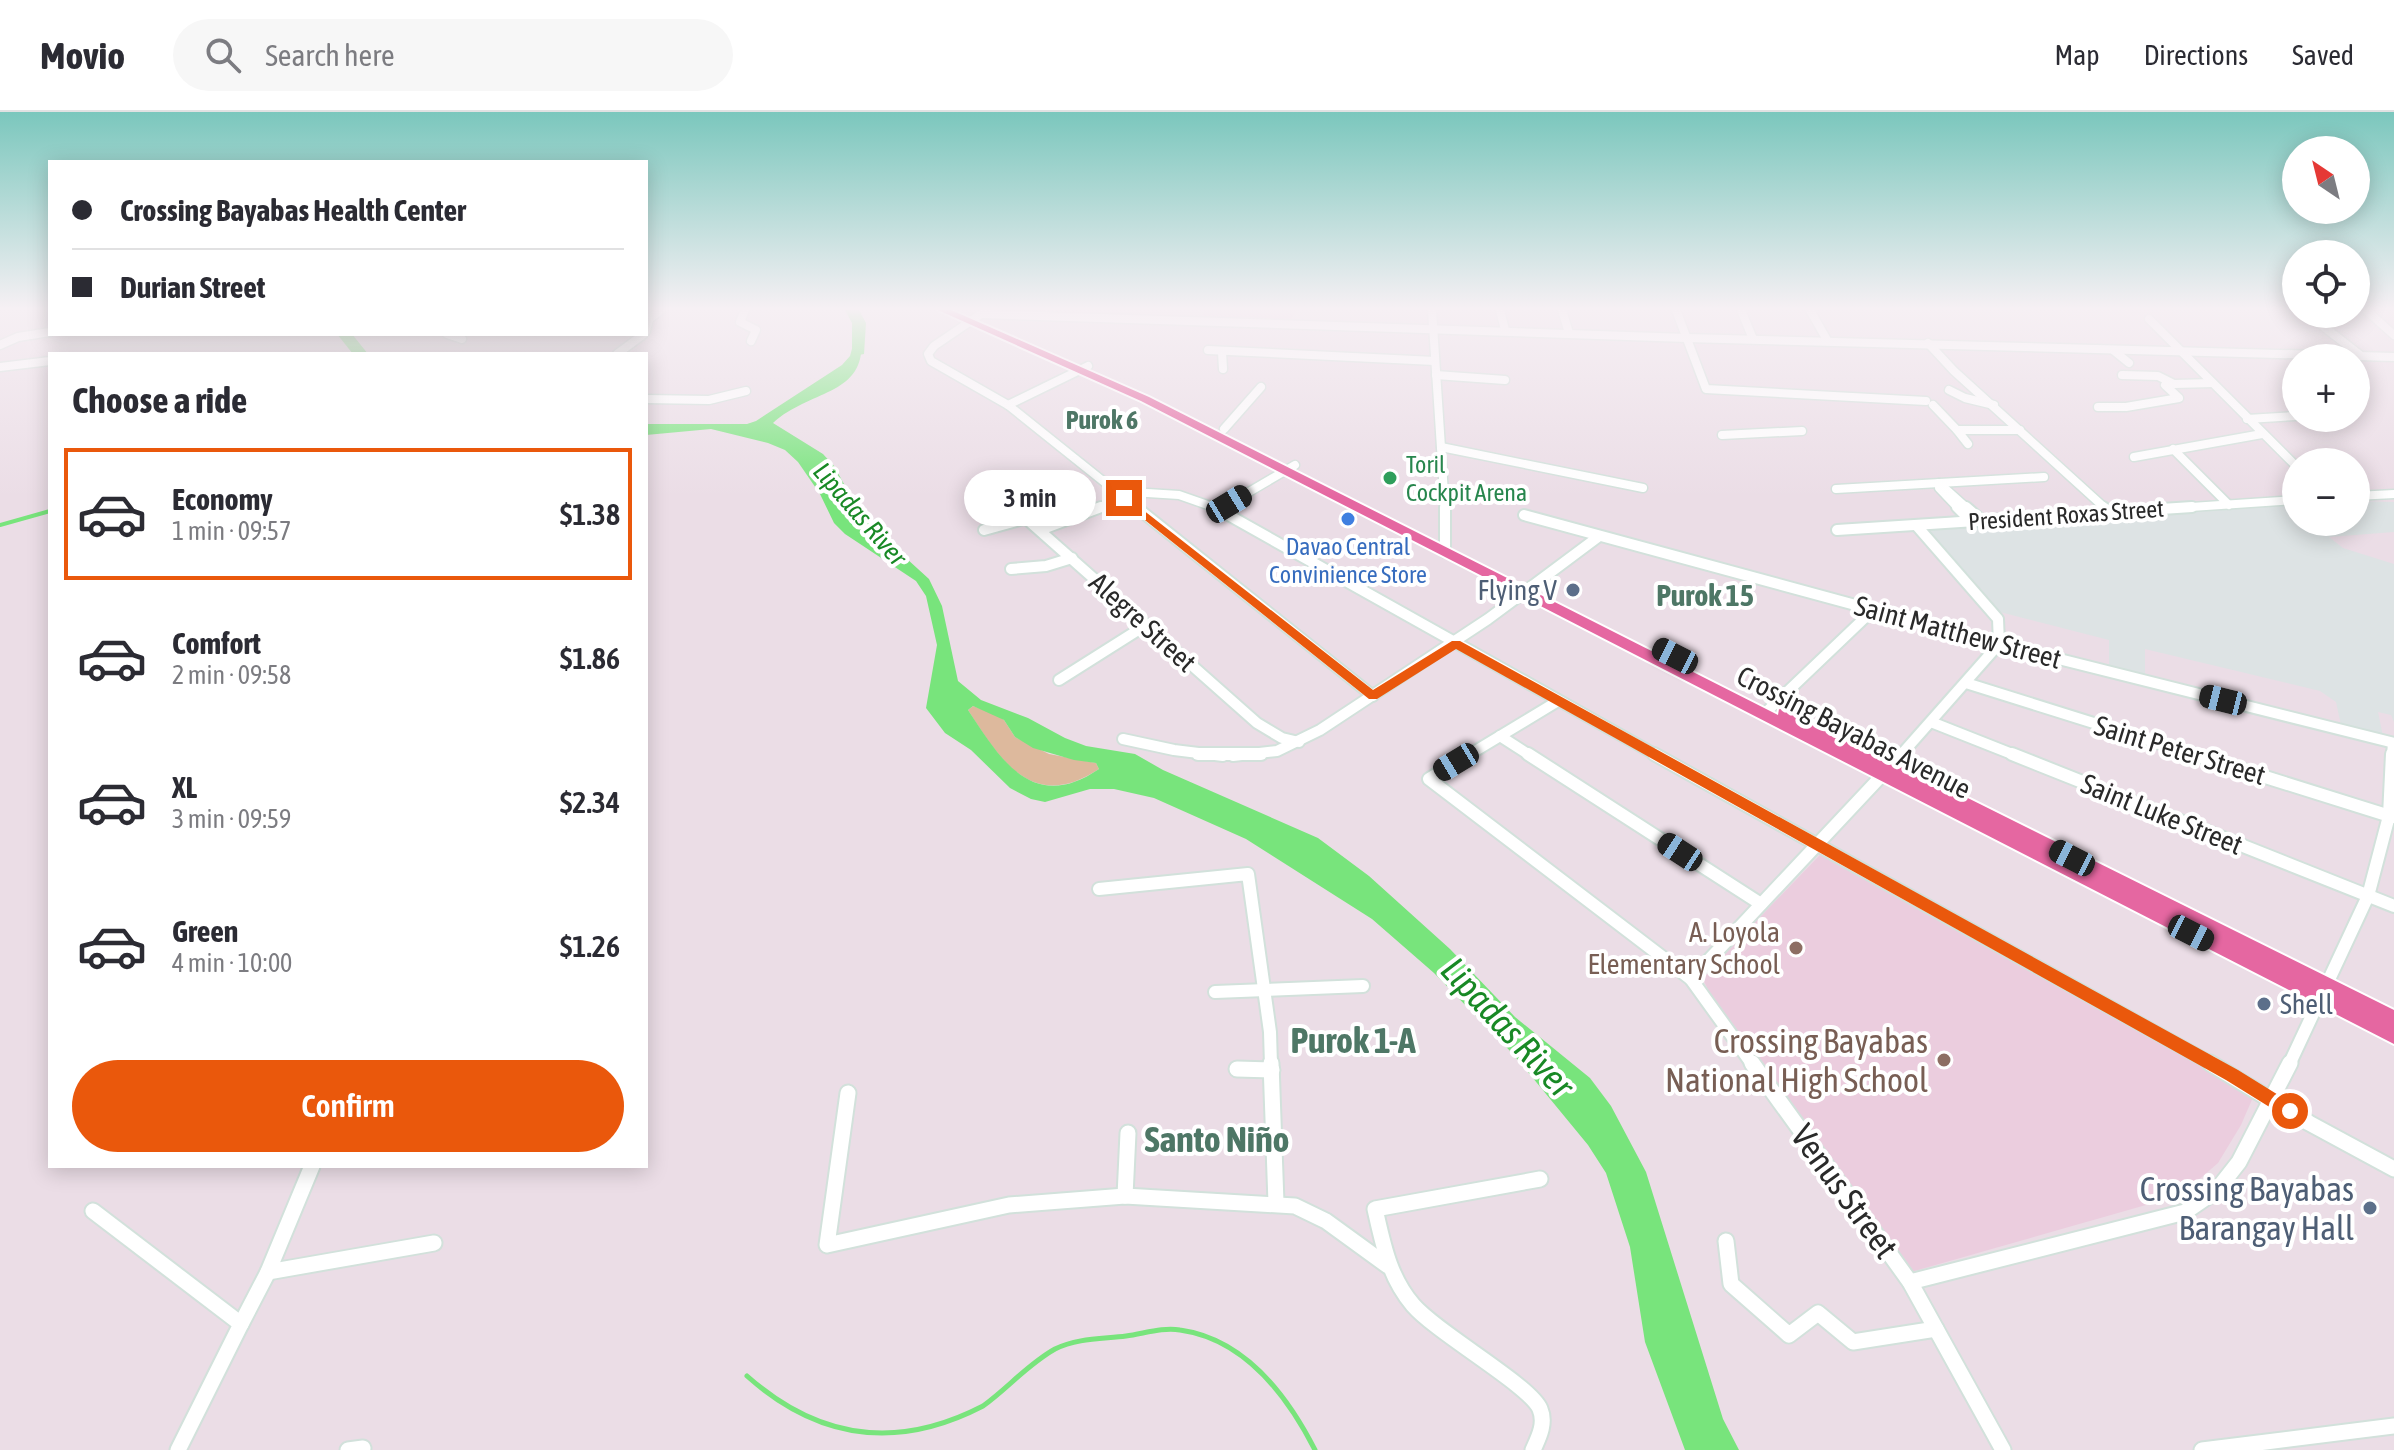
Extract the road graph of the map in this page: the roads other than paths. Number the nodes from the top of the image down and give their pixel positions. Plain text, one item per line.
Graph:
1 (953, 372) edge
2 (1075, 372) edge
3 (1093, 372) edge
4 (1094, 372) edge
5 (1700, 372) edge
6 (1957, 372) edge
7 (2201, 372) edge
8 (1436, 375) joint
9 (2122, 375) dead end
10 (1505, 380) dead end
11 (2168, 383) junction
12 (2212, 383) junction
13 (1261, 387) dead end
14 (1949, 390) dead end
15 (746, 391) dead end
16 (648, 399) edge
17 (1008, 405) junction
18 (1995, 405) junction
19 (2098, 407) dead end
20 (2282, 417) edge
21 (2247, 419) junction
22 (1224, 429) junction
23 (1957, 430) junction
24 (2020, 430) junction
25 (1802, 431) dead end
26 (2262, 434) junction
27 (1722, 435) dead end
28 (1968, 444) dead end
29 (1441, 447) junction
30 (2173, 449) junction
31 (2282, 453) edge
32 (2134, 457) dead end
33 (1290, 468) junction
34 (2044, 477) dead end
35 (1939, 483) junction
36 (1643, 488) dead end
37 (1836, 489) dead end
38 (998, 493) dead end
39 (2394, 494) edge
40 (1120, 495) junction
41 (2370, 495) edge
42 (2282, 501) edge
43 (2229, 505) junction
44 (1220, 509) junction
45 (2109, 512) junction
46 (1524, 515) dead end
47 (1027, 518) junction
48 (1976, 521) junction
49 (1916, 525) junction
50 (984, 530) dead end
51 (1040, 530) junction
52 (1837, 530) dead end
53 (1598, 537) junction
54 (1445, 546) junction
55 (1072, 558) junction
56 (1011, 569) dead end
57 (1531, 590) junction
58 (1873, 610) junction
59 (1146, 625) junction
60 (1456, 644) junction
61 (1999, 644) junction
62 (1059, 680) dead end
63 (1966, 683) junction
64 (1373, 696) junction
65 (1558, 701) junction
66 (1768, 710) junction
67 (1931, 722) junction
68 (1500, 736) junction
69 (1123, 739) dead end
70 (1300, 742) junction
71 (2394, 743) edge
72 (1886, 771) junction
73 (2392, 817) edge
74 (1817, 845) junction
75 (1099, 889) dead end
76 (2368, 896) junction
77 (1761, 904) junction
78 (2394, 906) edge
79 (1691, 979) junction
80 (1363, 986) dead end
81 (1267, 990) junction
82 (1215, 992) dead end
83 (2324, 992) junction
84 (2394, 1019) edge
85 (2394, 1036) edge
86 (1237, 1069) dead end
87 (1272, 1070) junction
88 (848, 1093) dead end
89 (2273, 1100) junction
90 (1128, 1133) dead end
91 (311, 1168) edge
92 (2394, 1169) edge
93 (1540, 1179) dead end
94 (1125, 1196) junction
95 (1276, 1203) junction
96 (93, 1211) dead end
97 (1726, 1241) dead end
98 (434, 1243) dead end
99 (1388, 1266) junction
100 (268, 1272) junction
101 (1910, 1282) junction
102 (241, 1324) junction
103 (1936, 1329) junction
104 (2394, 1426) edge
105 (178, 1450) edge
106 (1533, 1450) edge
107 (2003, 1450) edge
108 (2202, 1450) edge

1 - 17 street
2 - 17 street
3 - 33 main road, Crossing Bayabas Avenue
4 - 22 main road, Crossing Bayabas Avenue
5 - 23 street
6 - 18 street
7 - 12 street
8 - 10 street
8 - 29 street
9 - 11 street
11 - 12 street
11 - 19 street
12 - 21 street
13 - 22 street
14 - 18 street
15 - 16 street
17 - 40 street
18 - 24 street
20 - 21 street
21 - 26 street
22 - 33 main road, Crossing Bayabas Avenue
23 - 24 street
23 - 28 street
24 - 45 street
25 - 27 street
26 - 30 street
26 - 31 street
29 - 36 street
29 - 54 street
30 - 32 street
30 - 43 street
33 - 44 street
33 - 54 main road, Crossing Bayabas Avenue
34 - 35 street
35 - 37 street
35 - 48 street
38 - 47 street, Alegre Street
39 - 41 street
40 - 44 street
40 - 51 street
40 - 64 street
42 - 43 street, President Roxas Street
43 - 45 street, President Roxas Street
44 - 60 street
45 - 48 street, President Roxas Street
46 - 53 street, Saint Matthew Street
47 - 50 street
47 - 51 street, Alegre Street
48 - 49 street, President Roxas Street
49 - 52 street, President Roxas Street
49 - 61 street
51 - 55 street, Alegre Street
53 - 57 street
53 - 58 street, Saint Matthew Street
54 - 57 main road, Crossing Bayabas Avenue
55 - 56 street
55 - 59 street, Alegre Street
57 - 60 street
57 - 66 main road, Crossing Bayabas Avenue
58 - 61 street, Saint Matthew Street
58 - 66 street
59 - 62 street
59 - 70 street, Alegre Street
60 - 64 street
60 - 65 street
61 - 63 street
61 - 71 street, Saint Matthew Street
63 - 67 street
63 - 73 street, Saint Peter Street
64 - 70 street
65 - 68 street
65 - 74 street
66 - 72 main road, Crossing Bayabas Avenue
67 - 72 street
67 - 76 street, Saint Luke Street
68 - 77 street
68 - 79 street, Venus Street
69 - 70 street
71 - 73 street
72 - 74 street
72 - 83 main road, Crossing Bayabas Avenue
73 - 76 street
74 - 77 street
74 - 89 street
75 - 81 street
76 - 78 street, Saint Luke Street
76 - 83 street
77 - 79 street
79 - 101 street, Venus Street
80 - 81 street
81 - 82 street
81 - 87 street
83 - 84 main road, Crossing Bayabas Avenue
83 - 85 main road, Crossing Bayabas Avenue
83 - 89 street
86 - 87 street
87 - 95 street
88 - 94 street
89 - 92 street
89 - 101 street
90 - 94 street
91 - 100 street
93 - 99 street
94 - 95 street
95 - 99 street
96 - 102 street
97 - 103 street
98 - 100 street
99 - 106 street
100 - 102 street
101 - 103 street, Venus Street
102 - 105 street
103 - 107 street, Venus Street
104 - 108 street

